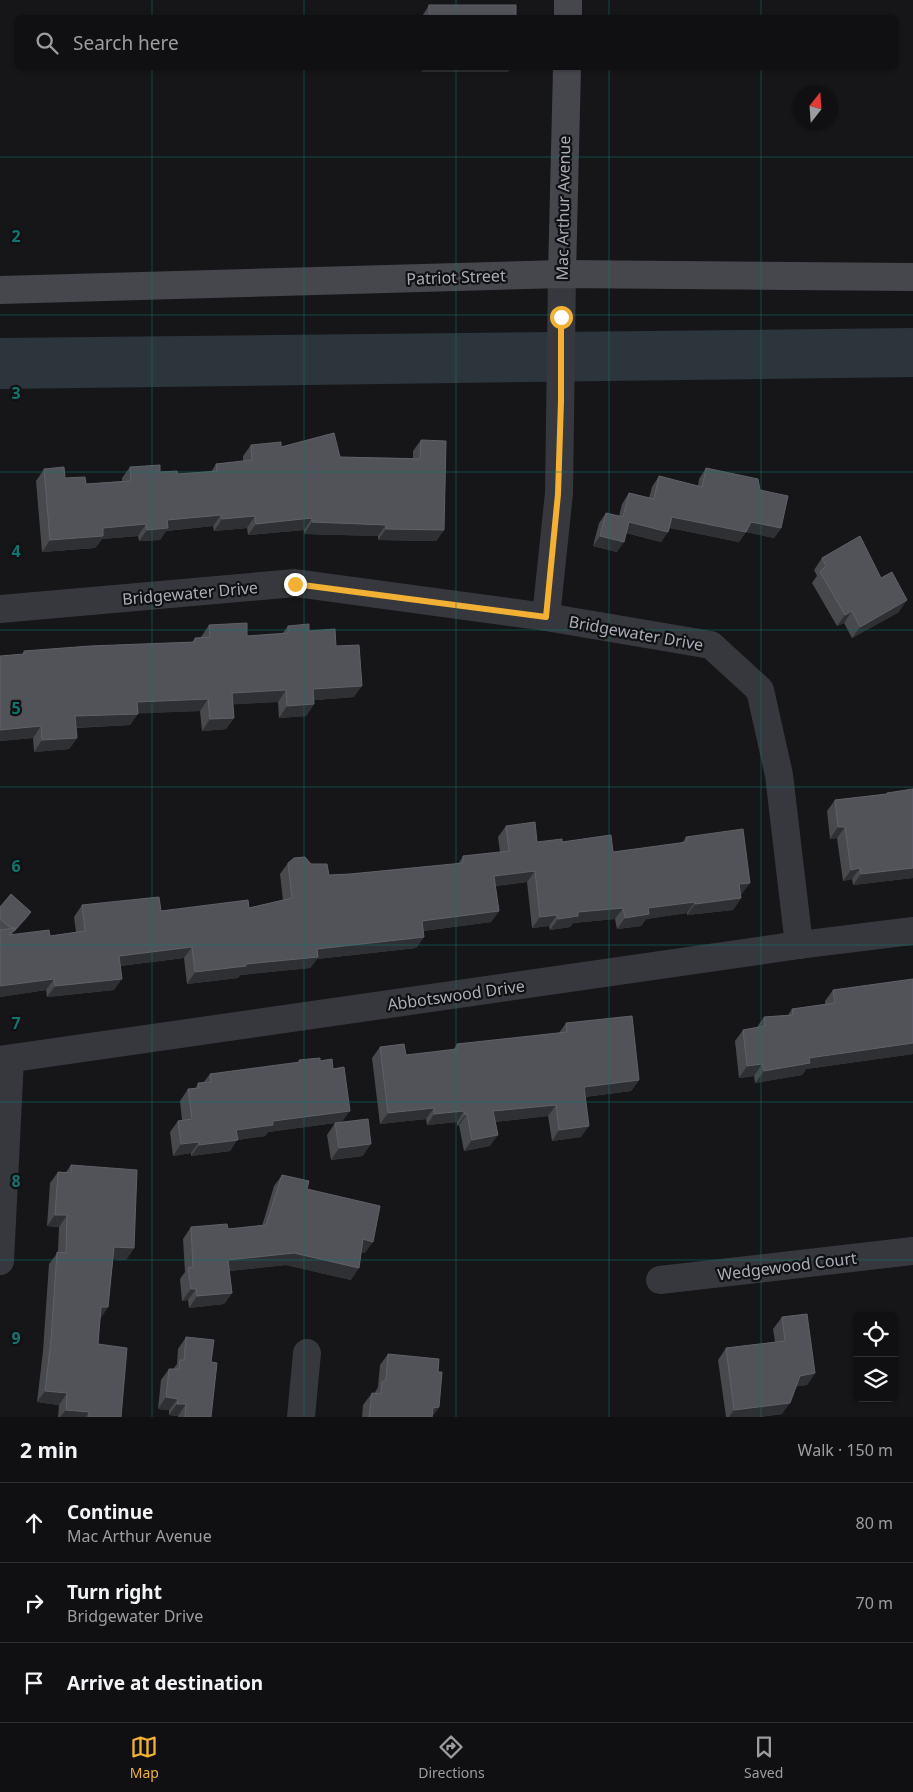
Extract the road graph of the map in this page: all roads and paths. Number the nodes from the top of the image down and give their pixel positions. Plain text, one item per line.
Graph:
1 (568, 0) edge
2 (568, 15) edge
3 (566, 70) edge
4 (562, 274) junction
5 (913, 276) edge
6 (0, 290) edge
7 (0, 609) edge
8 (546, 617) junction
9 (913, 931) edge
10 (799, 946) junction
11 (5, 1059) edge
12 (913, 1251) edge
13 (0, 1261) edge
14 (660, 1280) dead end
15 (307, 1353) dead end
16 (301, 1417) edge

1 - 2 main road
3 - 4 main road, Mac Arthur Avenue
4 - 5 main road, Patriot Street
4 - 6 main road, Patriot Street
4 - 8 street, Mac Arthur Avenue
7 - 8 street, Bridgewater Drive
8 - 10 street, Bridgewater Drive
9 - 10 street, Abbotswood Drive
10 - 11 street, Abbotswood Drive
11 - 13 street
12 - 14 street, Wedgewood Court
15 - 16 street

